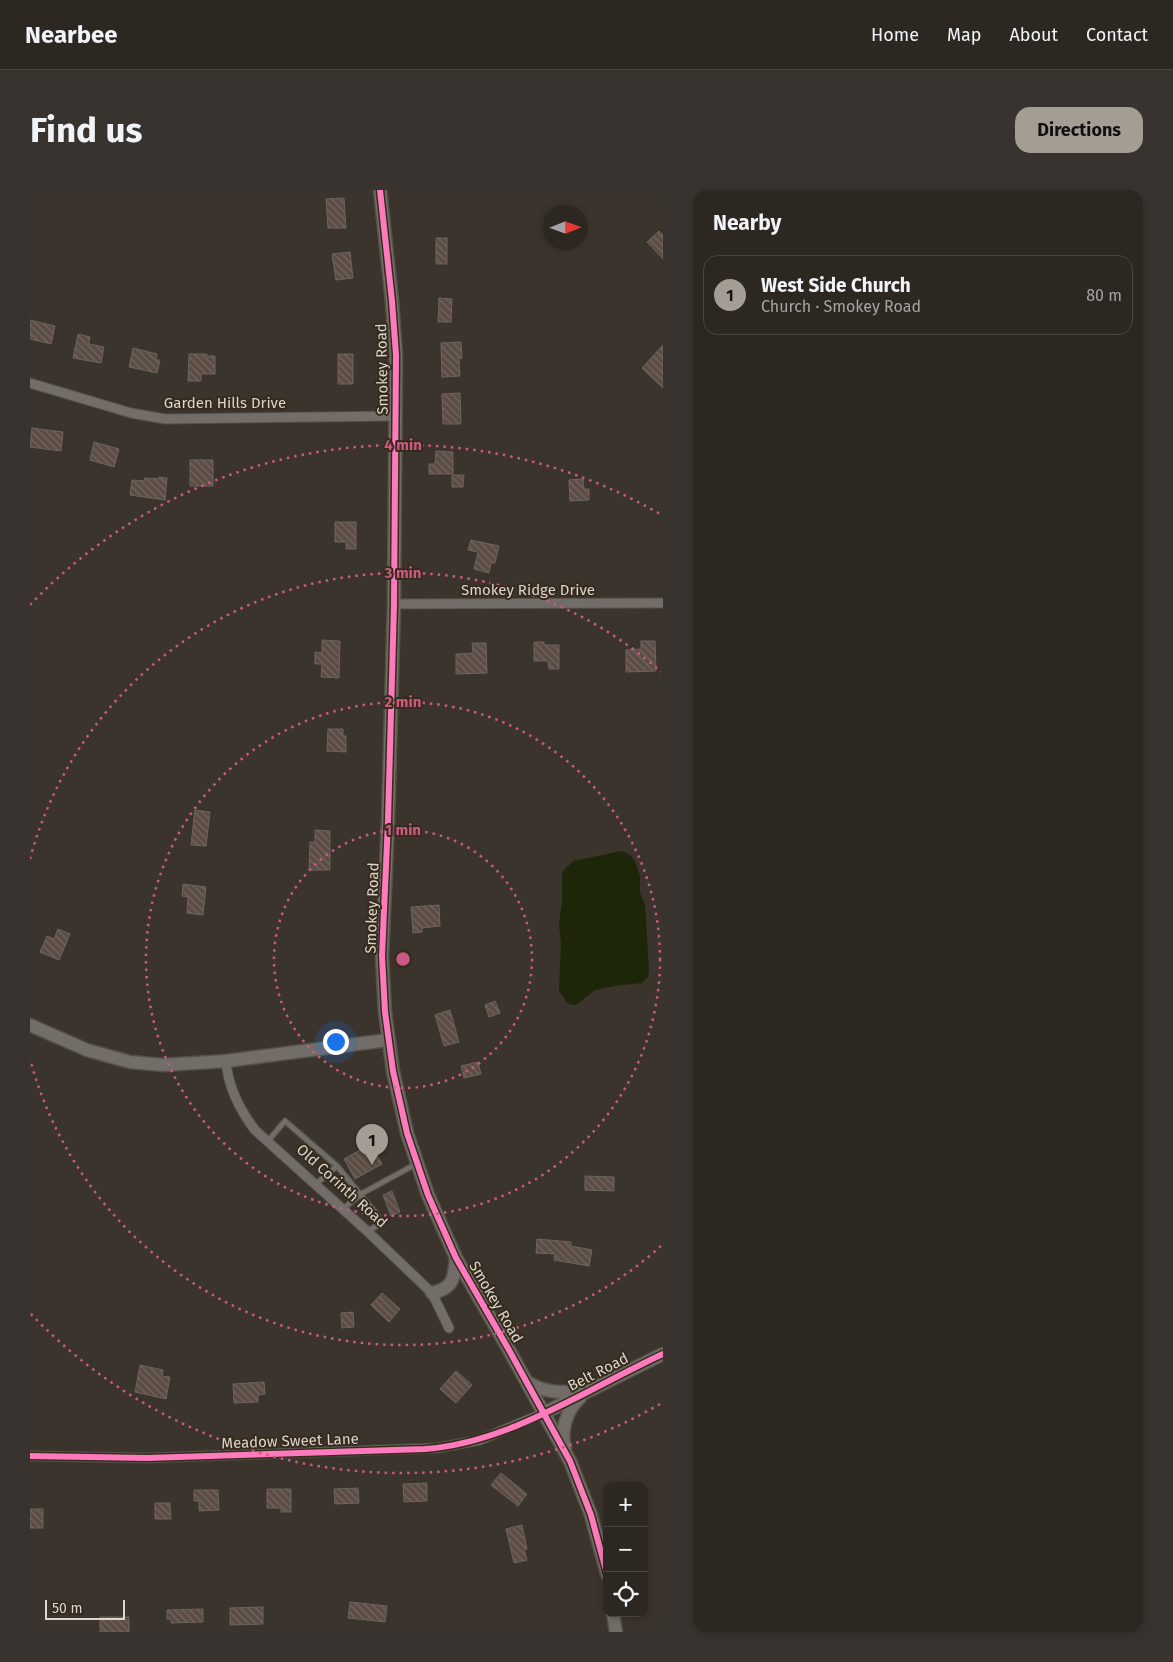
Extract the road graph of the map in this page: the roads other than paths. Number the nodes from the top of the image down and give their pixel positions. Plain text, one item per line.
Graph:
1 (380, 190) edge
2 (30, 383) edge
3 (395, 416) junction
4 (663, 603) edge
5 (394, 604) junction
6 (30, 1026) edge
7 (388, 1040) junction
8 (226, 1061) junction
9 (268, 1141) junction
10 (417, 1163) junction
11 (338, 1166) junction
12 (316, 1184) junction
13 (361, 1194) junction
14 (343, 1209) junction
15 (367, 1231) junction
16 (456, 1258) junction
17 (432, 1293) junction
18 (449, 1328) dead end
19 (663, 1354) edge
20 (527, 1382) junction
21 (589, 1390) junction
22 (544, 1412) junction
23 (30, 1456) edge
24 (568, 1458) junction
25 (606, 1572) edge
26 (614, 1617) edge
27 (616, 1632) edge

1 - 3 street, Smokey Road
2 - 3 street, Garden Hills Drive
3 - 5 street, Smokey Road
4 - 5 street, Smokey Ridge Drive
5 - 7 street, Smokey Road
6 - 8 street
7 - 8 street
7 - 10 street, Smokey Road
8 - 9 street, Old Corinth Road
9 - 11 lane
9 - 12 street, Old Corinth Road
10 - 13 lane
10 - 16 street, Smokey Road
11 - 12 lane
11 - 13 lane
12 - 14 street, Old Corinth Road
13 - 14 lane
13 - 15 lane
14 - 15 street, Old Corinth Road
15 - 17 street, Old Corinth Road
16 - 17 street
16 - 20 street, Smokey Road
17 - 18 street, Old Corinth Road
19 - 21 street, Belt Road
20 - 21 street
20 - 22 street, Smokey Road
21 - 22 street, Belt Road
21 - 24 street
22 - 23 street, Meadow Sweet Lane
22 - 24 street, Smokey Road
24 - 25 street
26 - 27 street

